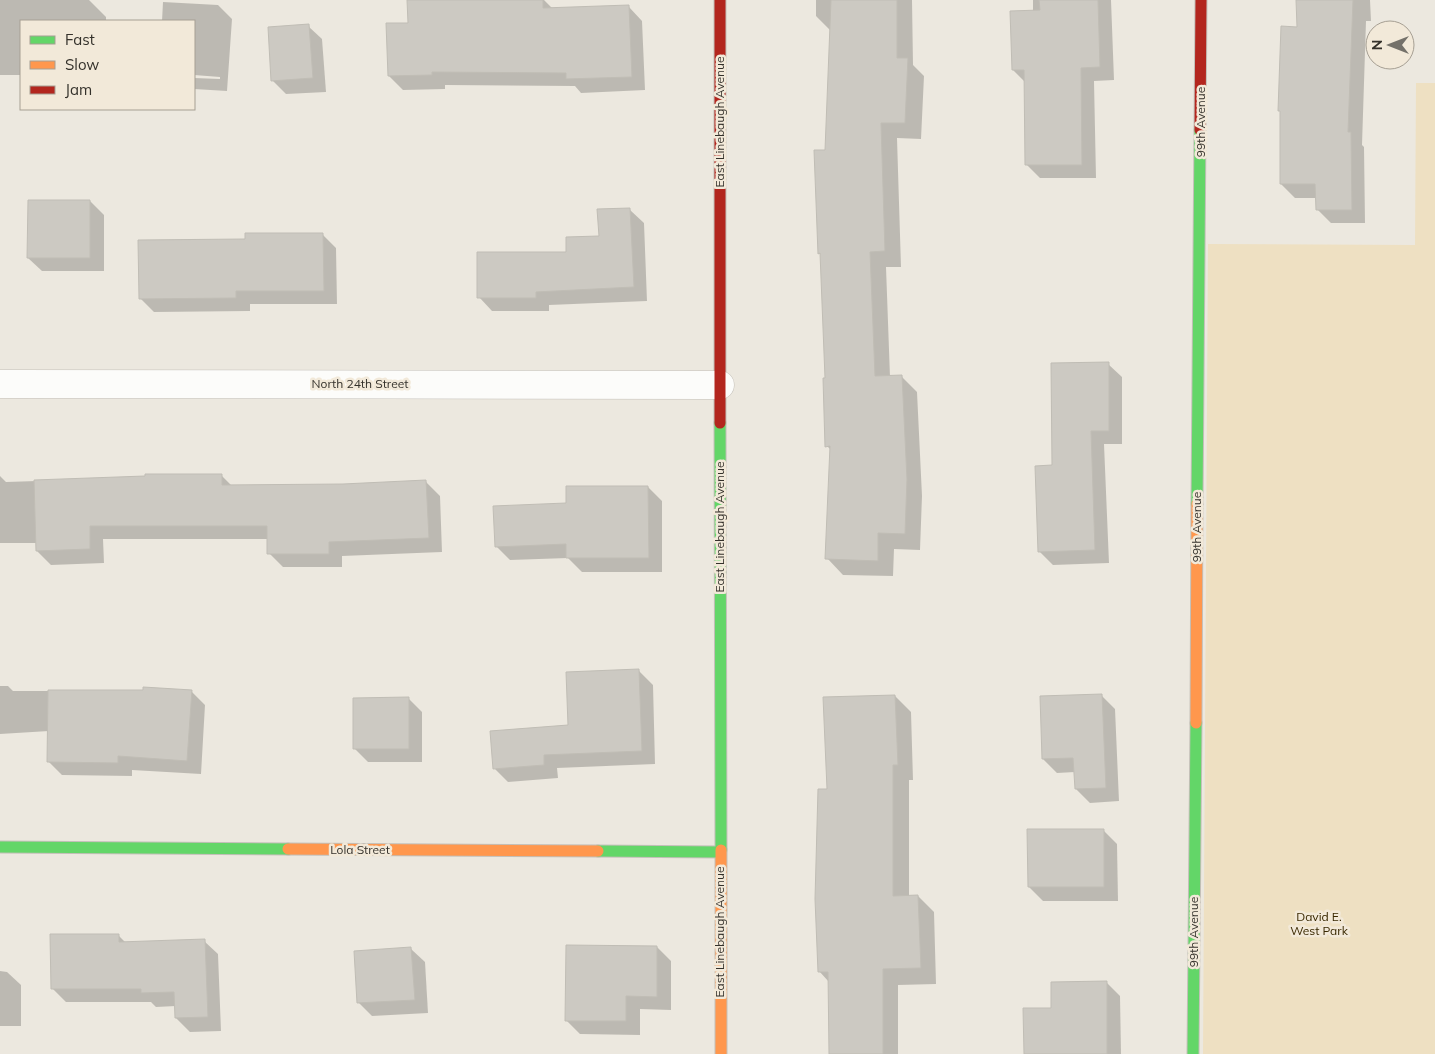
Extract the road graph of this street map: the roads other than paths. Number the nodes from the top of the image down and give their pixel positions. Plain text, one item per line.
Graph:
1 (720, 0) edge
2 (1201, 0) edge
3 (0, 384) edge
4 (720, 385) junction
5 (0, 847) edge
6 (720, 852) junction
7 (721, 1054) edge
8 (1194, 1054) edge

1 - 4 street, East Linebaugh Avenue
2 - 8 street, 99th Avenue
3 - 4 street, North 24th Street
4 - 6 street, East Linebaugh Avenue
5 - 6 street, Lola Street
6 - 7 street, East Linebaugh Avenue

